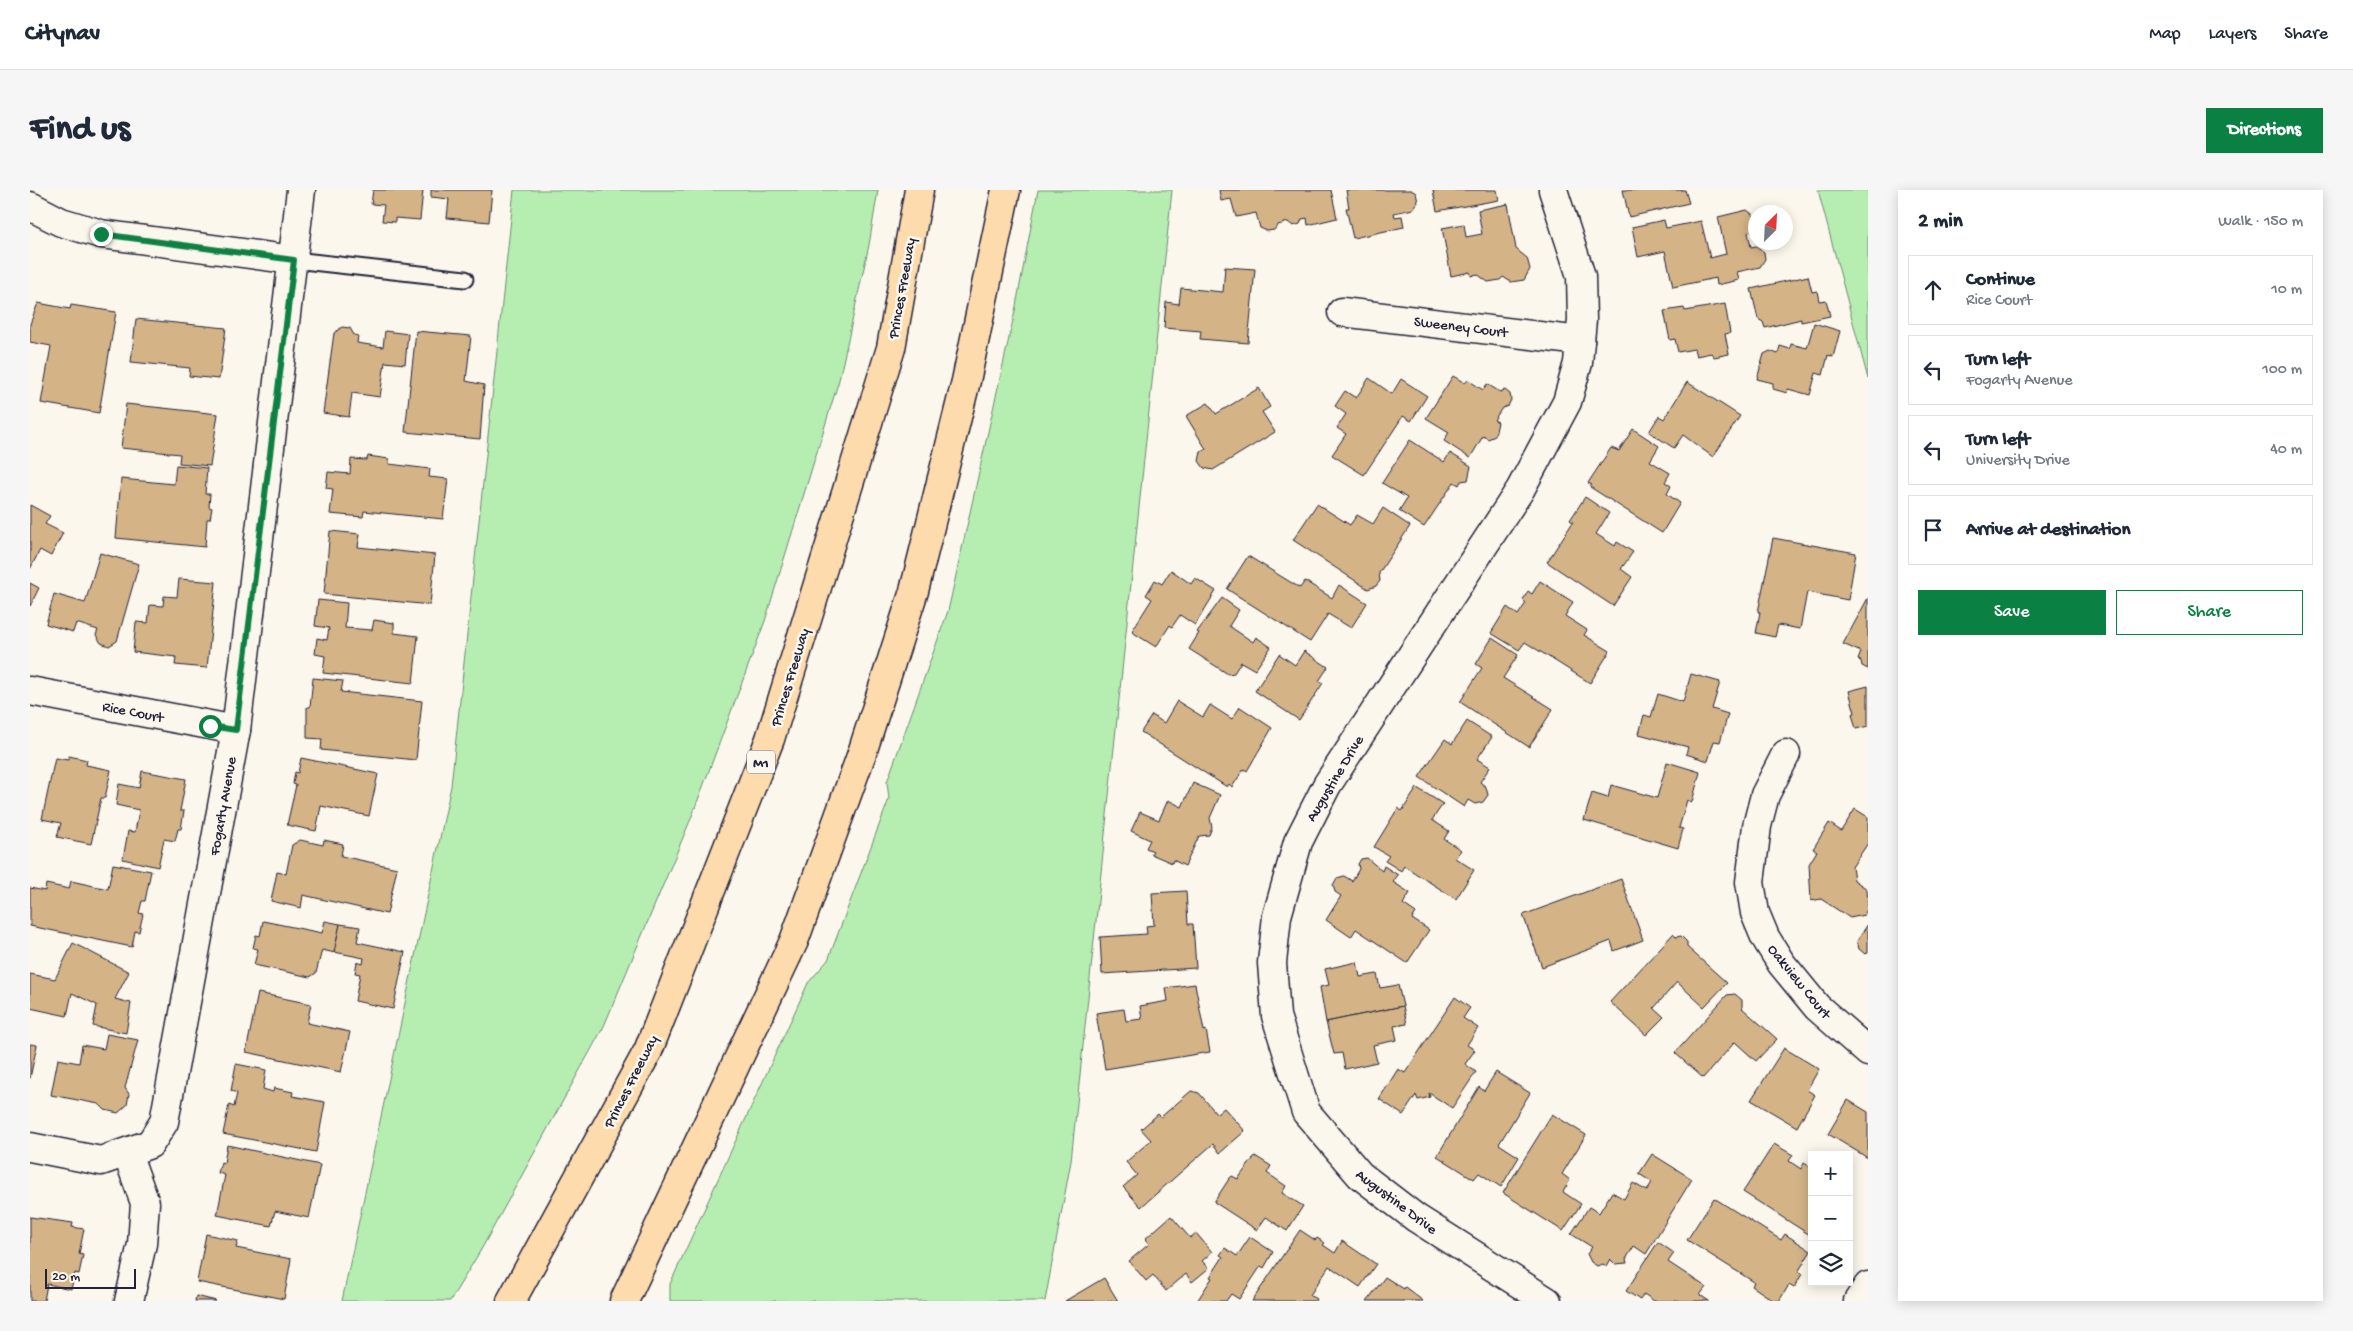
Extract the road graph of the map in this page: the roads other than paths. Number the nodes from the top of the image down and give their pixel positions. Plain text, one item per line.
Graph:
1 (301, 190) edge
2 (919, 190) edge
3 (1006, 190) edge
4 (1553, 190) edge
5 (30, 206) edge
6 (294, 260) junction
7 (465, 279) dead end
8 (1342, 312) dead end
9 (1580, 341) junction
10 (30, 691) edge
11 (236, 730) junction
12 (1786, 754) dead end
13 (1868, 1052) edge
14 (30, 1147) edge
15 (127, 1153) junction
16 (1868, 1286) edge
17 (129, 1301) edge
18 (511, 1301) edge
19 (624, 1301) edge
20 (1547, 1301) edge
21 (1858, 1301) edge

1 - 6 street, Fogarty Avenue
2 - 18 highway, Princes Freeway / M1
3 - 19 highway
4 - 9 street, Augustine Drive
5 - 6 street
6 - 7 lane
6 - 11 street, Fogarty Avenue
8 - 9 street, Sweeney Court
9 - 20 street, Augustine Drive
10 - 11 street, Rice Court
11 - 15 street, Fogarty Avenue
12 - 13 street, Oakview Court
14 - 15 street, Fogarty Avenue
15 - 17 street
16 - 21 street

